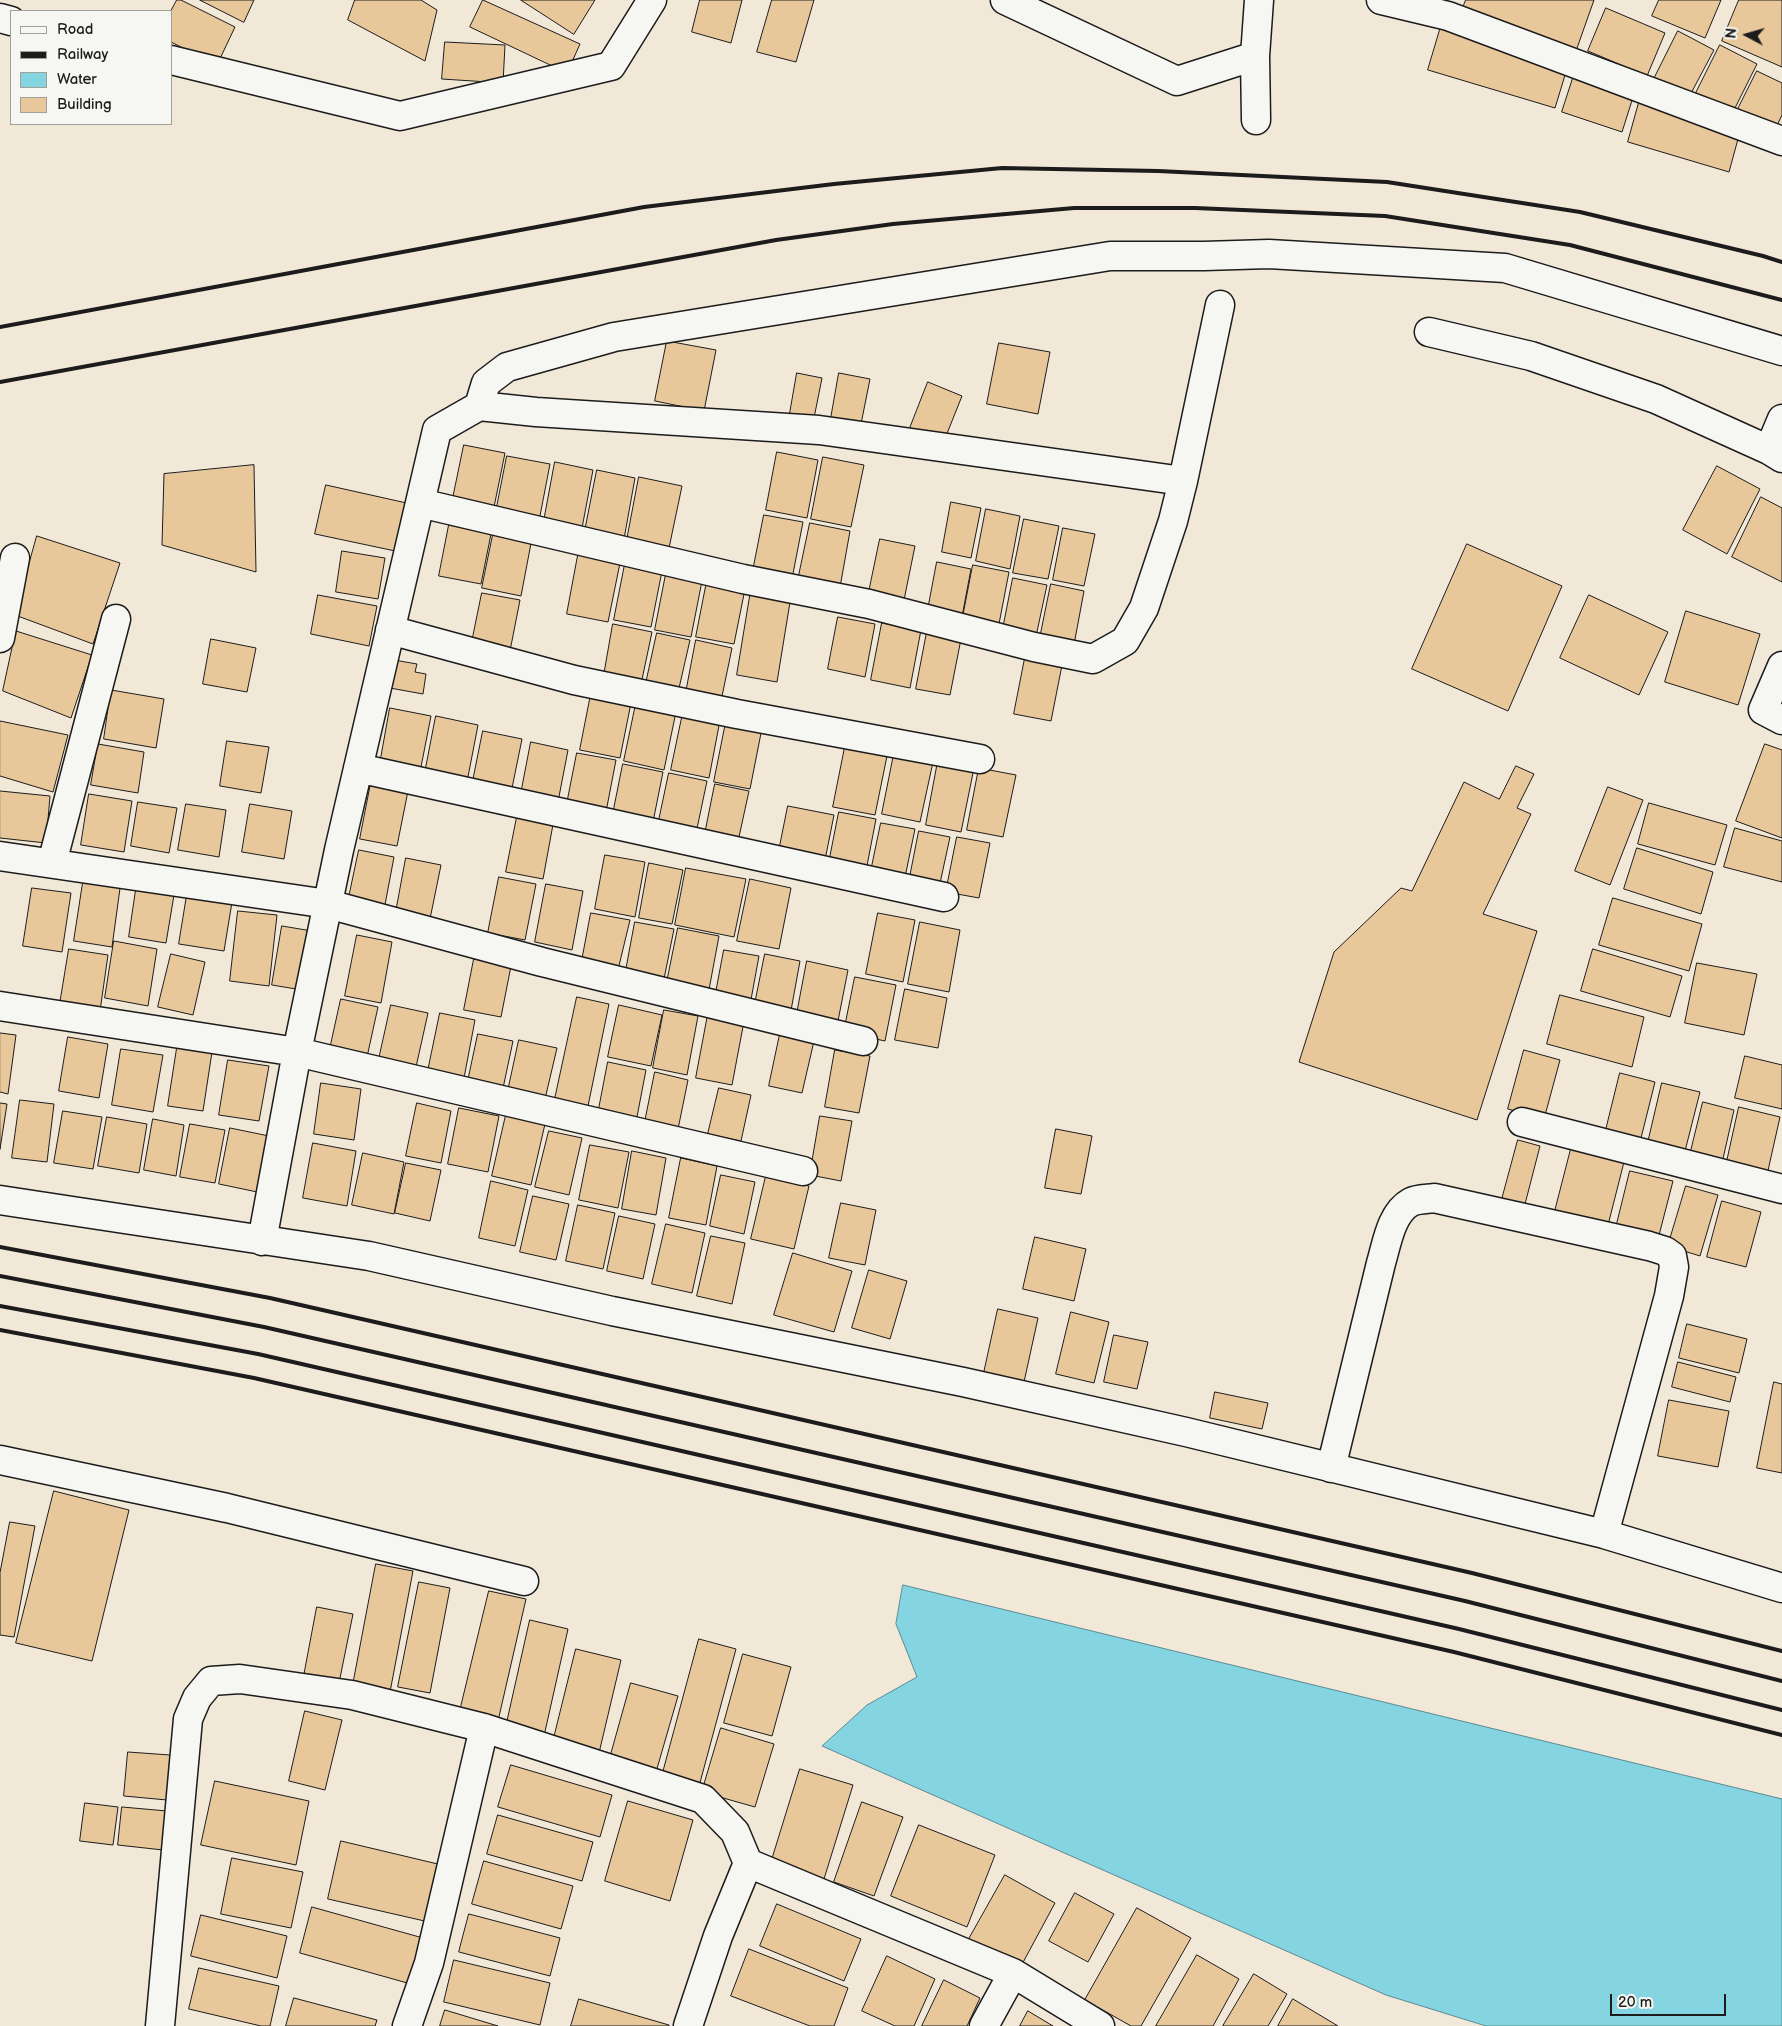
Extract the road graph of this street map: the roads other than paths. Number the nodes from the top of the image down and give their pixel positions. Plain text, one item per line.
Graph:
1 (652, 0) edge
2 (1005, 0) edge
3 (1259, 0) edge
4 (1381, 0) edge
5 (1255, 56) junction
6 (172, 60) edge
7 (1256, 120) dead end
8 (1782, 141) edge
9 (1220, 305) dead end
10 (1430, 332) dead end
11 (1782, 351) edge
12 (479, 406) junction
13 (1782, 419) edge
14 (1775, 454) edge
15 (1183, 481) junction
16 (420, 503) junction
17 (16, 558) dead end
18 (116, 619) dead end
19 (390, 630) junction
20 (0, 638) edge
21 (1782, 666) edge
22 (1782, 720) edge
23 (980, 760) dead end
24 (358, 768) junction
25 (0, 856) edge
26 (52, 863) junction
27 (944, 897) dead end
28 (328, 904) junction
29 (0, 1006) edge
30 (863, 1041) dead end
31 (297, 1052) junction
32 (1522, 1122) dead end
33 (803, 1171) dead end
34 (1782, 1189) edge
35 (0, 1200) edge
36 (262, 1241) junction
37 (0, 1460) edge
38 (1331, 1468) junction
39 (1604, 1534) junction
40 (524, 1581) dead end
41 (1782, 1588) edge
42 (484, 1728) junction
43 (748, 1863) junction
44 (1013, 1973) junction
45 (160, 2026) edge
46 (407, 2026) edge
47 (688, 2026) edge
48 (984, 2026) edge
49 (1100, 2026) edge

1 - 6 street
2 - 5 street
3 - 5 street
4 - 8 street
5 - 7 street
9 - 15 street
10 - 14 street
11 - 12 street
12 - 15 street
12 - 16 street
13 - 14 street
15 - 16 street
16 - 19 street
17 - 20 street
18 - 26 street
19 - 23 street
19 - 24 street
21 - 22 street
24 - 27 street
24 - 28 street
25 - 26 street
26 - 28 street
28 - 30 street
28 - 31 street
29 - 31 street
31 - 33 street
31 - 36 street
32 - 34 street
35 - 36 street
36 - 38 street
37 - 40 street
38 - 39 street
38 - 39 street
39 - 41 street
42 - 43 street
42 - 45 street
42 - 46 street
43 - 44 street
43 - 47 street
44 - 48 street
44 - 49 street

